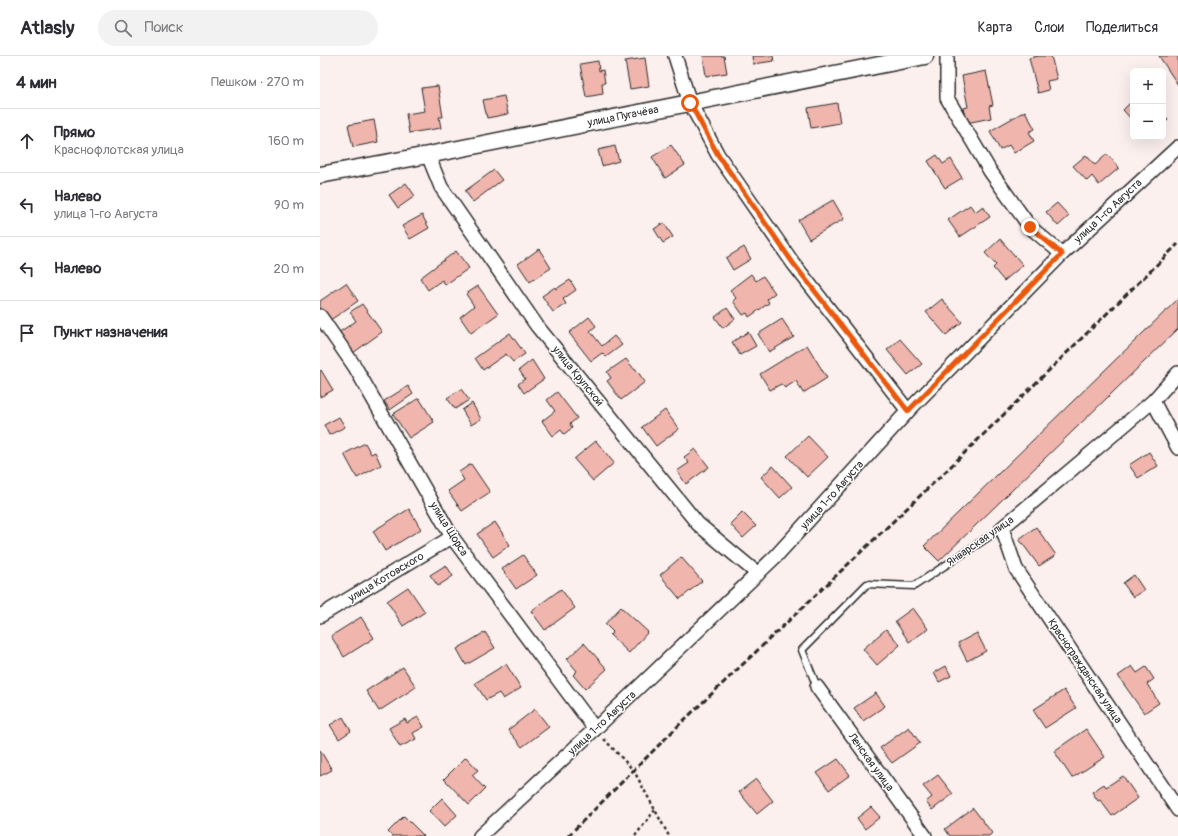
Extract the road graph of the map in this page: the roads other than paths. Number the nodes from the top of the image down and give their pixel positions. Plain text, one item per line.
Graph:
1 (675, 56) edge
2 (926, 56) edge
3 (947, 56) edge
4 (690, 103) junction
5 (1178, 147) edge
6 (428, 155) junction
7 (320, 175) edge
8 (1062, 254) junction
9 (320, 316) edge
10 (1178, 373) edge
11 (1153, 401) junction
12 (908, 411) junction
13 (1178, 448) edge
14 (1002, 528) junction
15 (452, 537) junction
16 (758, 574) junction
17 (320, 616) edge
18 (817, 687) joint
19 (595, 729) junction
20 (1178, 810) edge
21 (480, 836) edge
22 (926, 836) edge

1 - 4 street
2 - 4 street, улица Пугачёва
3 - 8 street
4 - 6 street, улица Пугачёва
4 - 12 street
5 - 8 street, улица 1-го Августа
6 - 7 street, улица Пугачёва
6 - 16 street, улица Крупской
8 - 12 street, улица 1-го Августа
9 - 15 street, улица Щорса
10 - 11 street, Январская улица
11 - 13 street
11 - 14 street, Январская улица
12 - 16 street, улица 1-го Августа
14 - 18 lane, Январская улица
14 - 20 street, Красногражданская улица
15 - 17 street, улица Котовского
15 - 19 street, улица Щорса
16 - 19 street, улица 1-го Августа
18 - 22 street, Ленская улица
19 - 21 street, улица 1-го Августа

